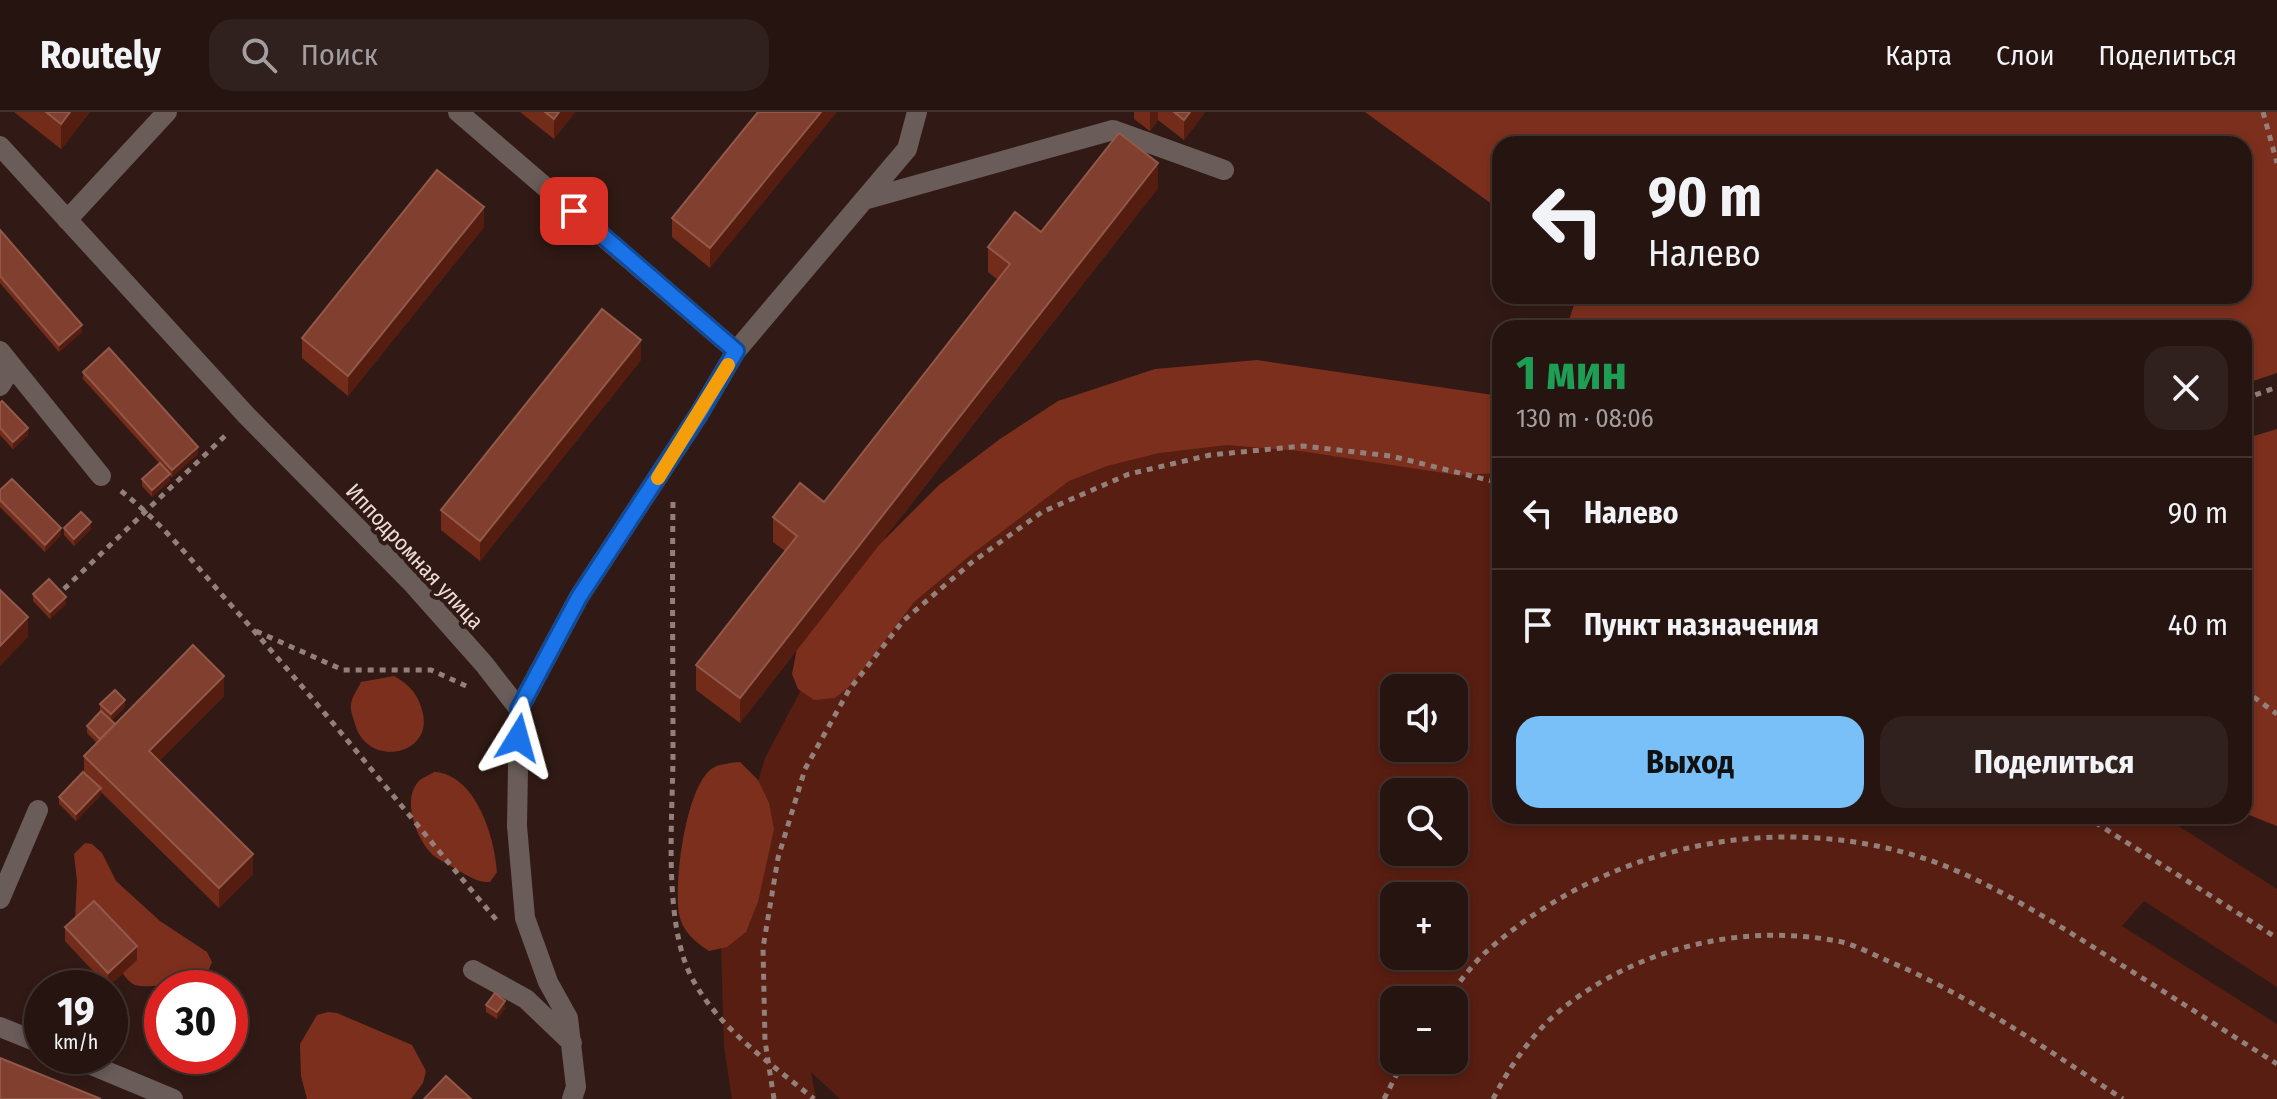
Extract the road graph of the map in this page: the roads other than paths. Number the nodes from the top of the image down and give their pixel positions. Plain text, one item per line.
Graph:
1 (167, 112) edge
2 (458, 112) edge
3 (917, 112) edge
4 (0, 146) edge
5 (1224, 170) dead end
6 (867, 199) junction
7 (67, 220) junction
8 (736, 351) junction
9 (6, 359) edge
10 (0, 386) edge
11 (101, 476) road end
12 (519, 709) junction
13 (38, 810) dead end
14 (0, 899) edge
15 (473, 970) dead end
16 (0, 1027) edge
17 (24, 1037) edge
18 (572, 1043) junction
19 (113, 1074) edge
20 (173, 1099) edge
21 (572, 1099) edge

1 - 7 street
2 - 8 street
3 - 6 street
4 - 7 street, Ипподромная улица
5 - 6 street
6 - 8 street
7 - 12 street, Ипподромная улица
8 - 12 street
9 - 10 street
9 - 11 street
12 - 18 street
13 - 14 street
15 - 18 street
16 - 17 street
18 - 21 street
19 - 20 street

